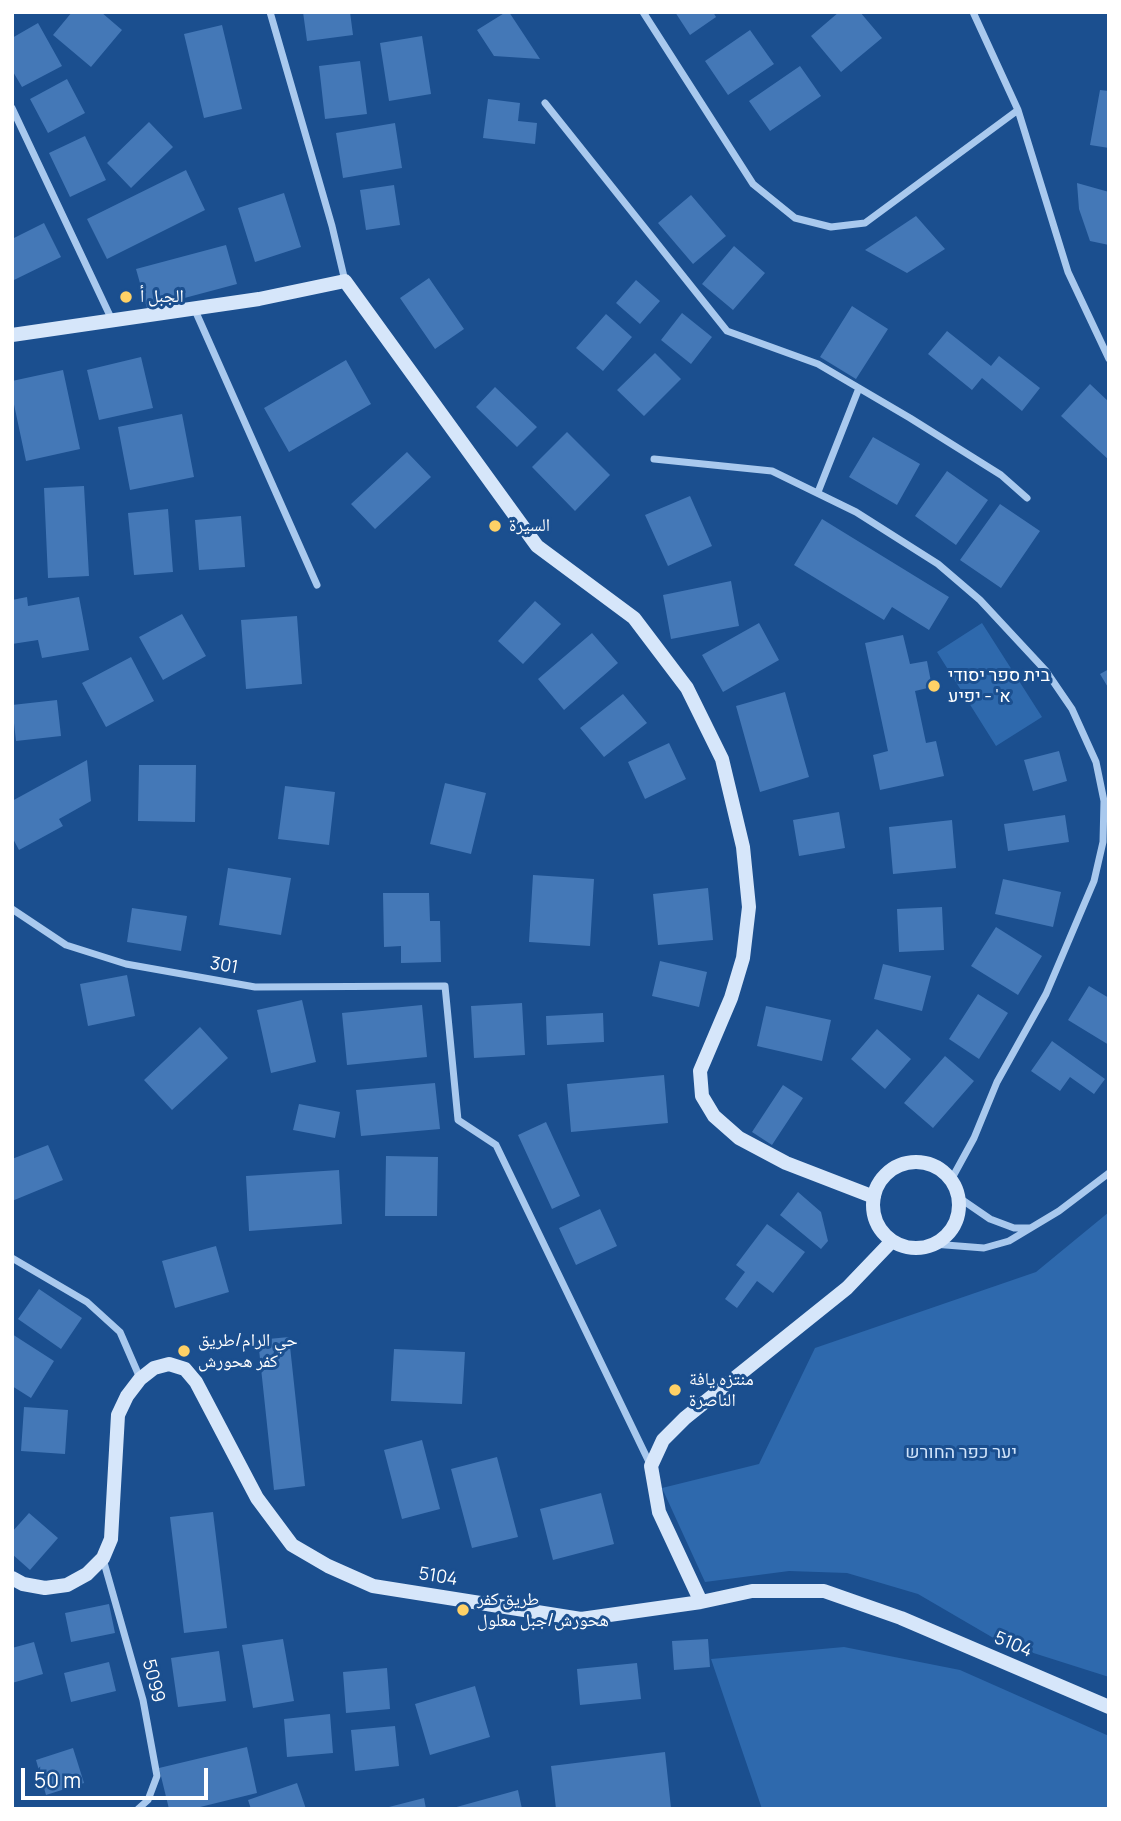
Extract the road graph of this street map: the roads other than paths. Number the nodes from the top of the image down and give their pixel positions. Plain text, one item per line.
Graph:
1 (270, 12) edge
2 (643, 12) edge
3 (973, 12) edge
4 (545, 103) dead end
5 (12, 108) edge
6 (1018, 110) junction
7 (345, 281) junction
8 (194, 308) junction
9 (112, 320) junction
10 (12, 335) edge
11 (1109, 359) edge
12 (859, 388) junction
13 (654, 459) dead end
14 (818, 492) junction
15 (1027, 498) dead end
16 (317, 585) dead end
17 (12, 909) edge
18 (1109, 1173) edge
19 (950, 1180) junction
20 (958, 1197) junction
21 (874, 1198) junction
22 (1029, 1228) junction
23 (892, 1241) junction
24 (933, 1244) junction
25 (12, 1258) edge
26 (140, 1379) junction
27 (651, 1466) junction
28 (103, 1558) junction
29 (12, 1578) edge
30 (701, 1602) junction
31 (1109, 1707) edge
32 (138, 1809) edge

1 - 7 street
2 - 6 street
3 - 6 street
4 - 12 street
5 - 9 street
6 - 11 street
7 - 8 street
7 - 21 street
8 - 9 street
8 - 16 street
9 - 10 street
12 - 14 street
12 - 15 street
13 - 14 street
14 - 19 street
17 - 27 street, 301
18 - 22 street
19 - 20 street
19 - 21 street
20 - 22 street
20 - 24 street
21 - 23 street
22 - 24 street
23 - 24 street
23 - 27 street
25 - 26 street
26 - 28 street
26 - 30 street, 5104
27 - 30 street
28 - 29 street
28 - 32 street, 5099
30 - 31 street, 5104

